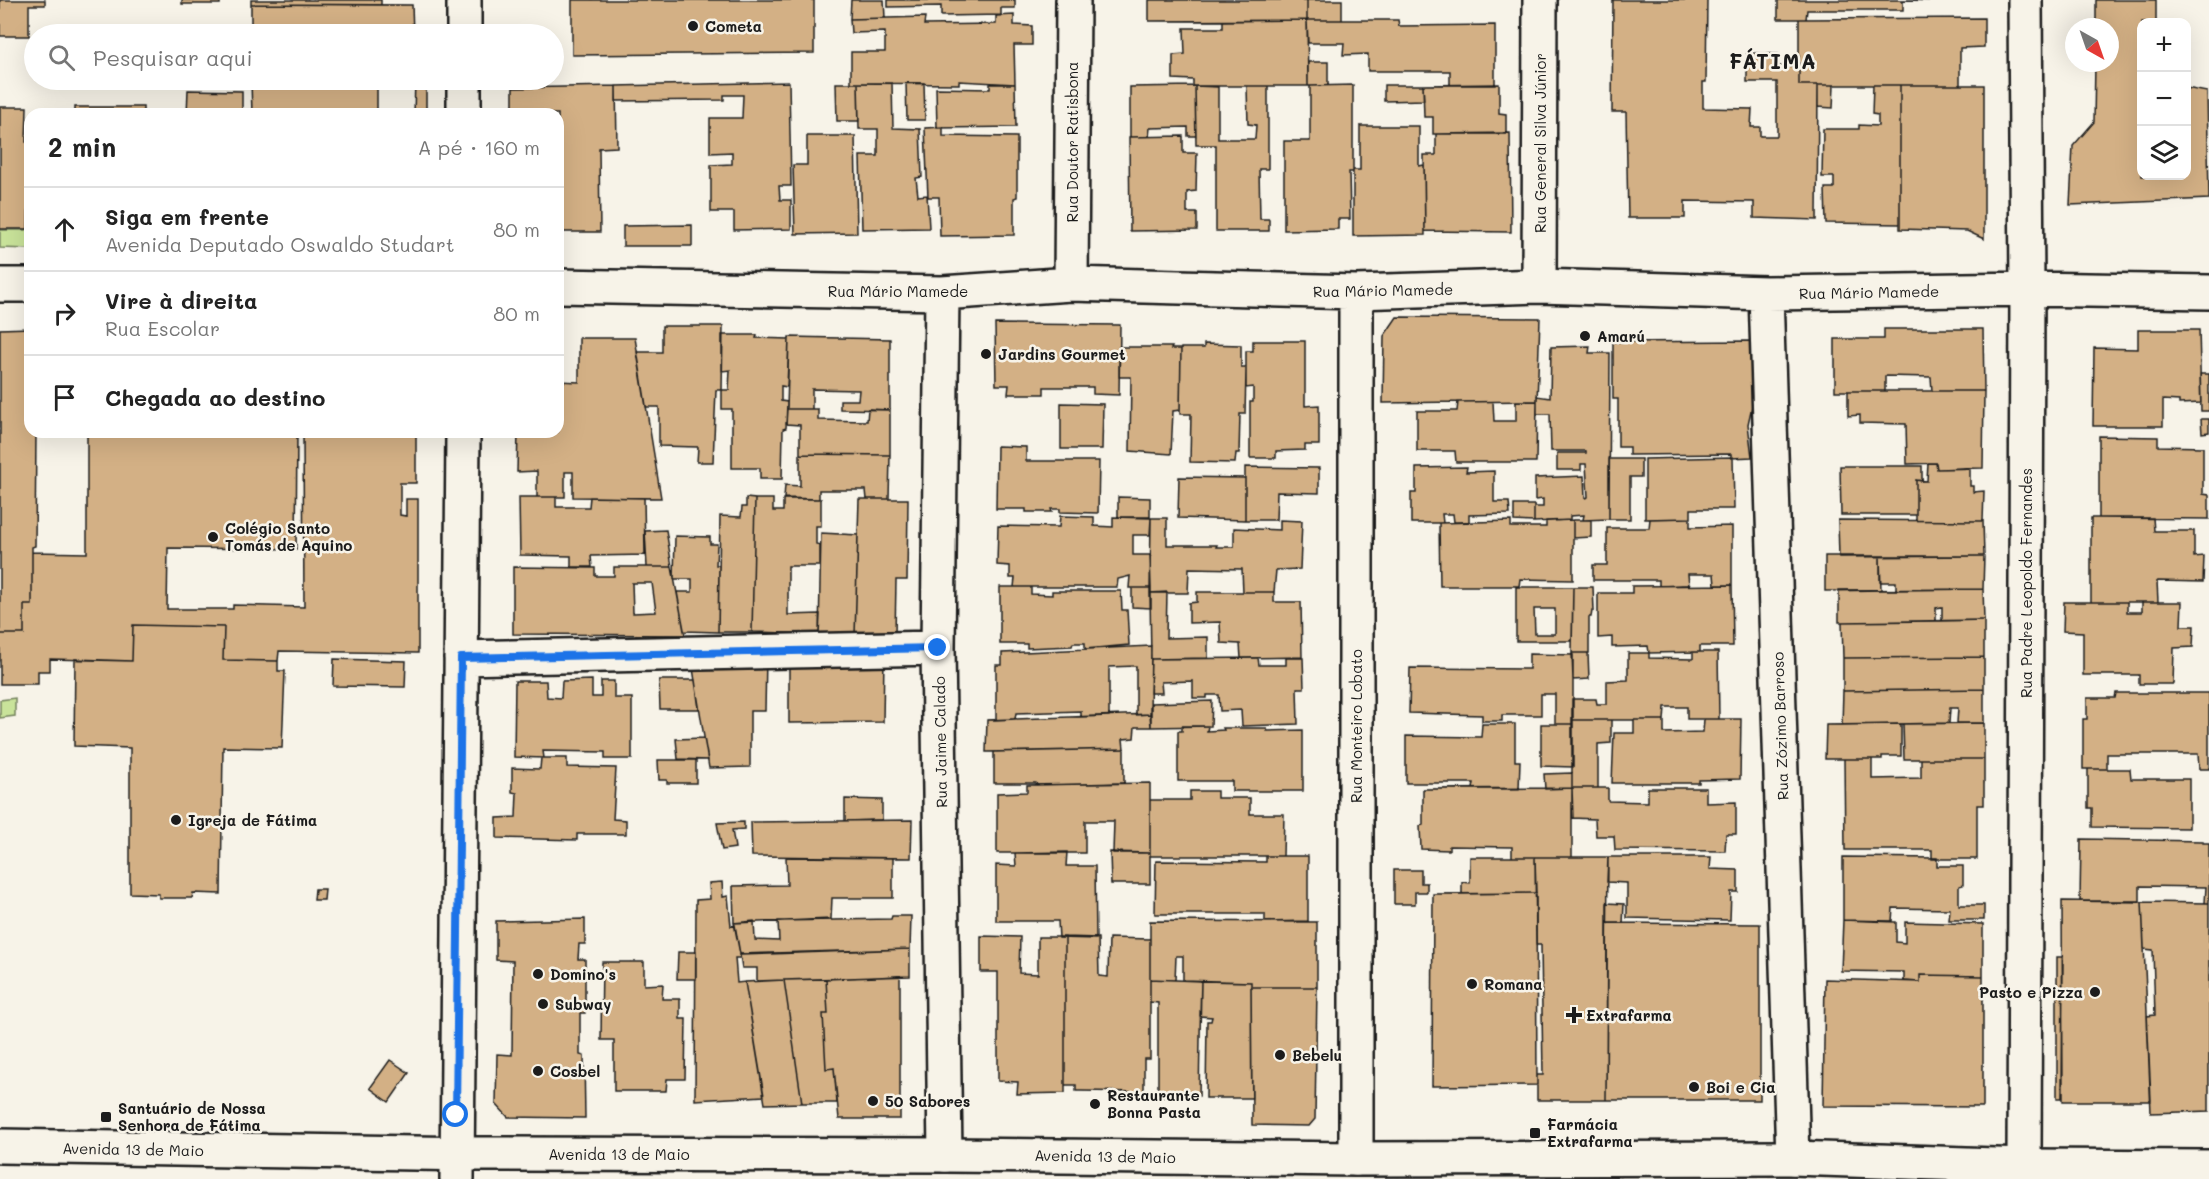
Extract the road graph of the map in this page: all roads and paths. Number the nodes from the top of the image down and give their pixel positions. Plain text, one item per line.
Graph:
1 (464, 0) edge
2 (1073, 0) edge
3 (1540, 0) edge
4 (2025, 0) edge
5 (464, 24) edge
6 (464, 90) edge
7 (464, 108) edge
8 (1071, 284) junction
9 (0, 285) edge
10 (24, 285) edge
11 (564, 286) edge
12 (1539, 286) junction
13 (2027, 289) junction
14 (1356, 292) junction
15 (2209, 292) edge
16 (942, 293) junction
17 (1766, 293) junction
18 (463, 438) edge
19 (938, 648) junction
20 (461, 658) junction
21 (0, 1146) edge
22 (945, 1155) junction
23 (1793, 1158) junction
24 (1356, 1159) junction
25 (2024, 1166) junction
26 (457, 1167) edge
27 (2209, 1167) edge

1 - 5 street
2 - 8 street, Rua Doutor Ratisbona
3 - 12 street, Rua General Silva Júnior
4 - 13 street, Rua Padre Leopoldo Fernandes
6 - 7 street
8 - 14 street, Rua Mário Mamede
8 - 16 street, Rua Mário Mamede
9 - 10 street
11 - 16 street, Rua Mário Mamede
12 - 14 street, Rua Mário Mamede
12 - 17 street, Rua Mário Mamede
13 - 15 street, Rua Mário Mamede
13 - 17 street, Rua Mário Mamede
13 - 25 street, Rua Padre Leopoldo Fernandes
14 - 24 street, Rua Monteiro Lobato
16 - 19 street, Rua Jaime Calado
17 - 23 street, Rua Zózimo Barroso
18 - 20 street
19 - 20 street
19 - 22 street, Rua Jaime Calado
20 - 26 street
21 - 26 street, Avenida 13 de Maio
22 - 24 street, Avenida 13 de Maio
22 - 26 street, Avenida 13 de Maio
23 - 24 street, Avenida 13 de Maio
23 - 25 street, Avenida 13 de Maio
25 - 27 street, Avenida 13 de Maio

